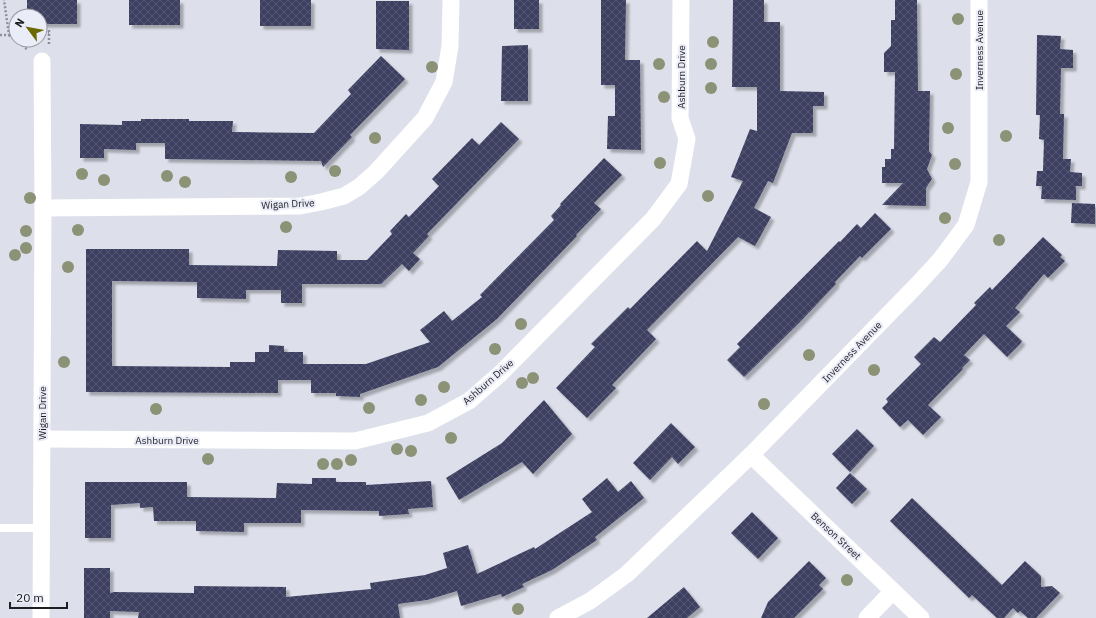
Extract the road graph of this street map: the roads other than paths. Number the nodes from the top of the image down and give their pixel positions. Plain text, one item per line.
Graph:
1 (451, 0) edge
2 (681, 0) edge
3 (979, 0) edge
4 (42, 61) dead end
5 (43, 208) junction
6 (42, 439) junction
7 (751, 455) junction
8 (0, 528) edge
9 (42, 528) junction
10 (893, 590) junction
11 (42, 618) edge
12 (558, 618) edge
13 (866, 618) edge
14 (921, 618) edge

1 - 5 street, Wigan Drive
2 - 6 street, Ashburn Drive
3 - 7 street, Inverness Avenue
4 - 5 street, Wigan Drive
5 - 6 street, Wigan Drive
6 - 9 street, Wigan Drive
7 - 10 street, Benson Street
7 - 12 street, Inverness Avenue
8 - 9 lane
9 - 11 street, Wigan Drive
10 - 13 street
10 - 14 street, Benson Street

